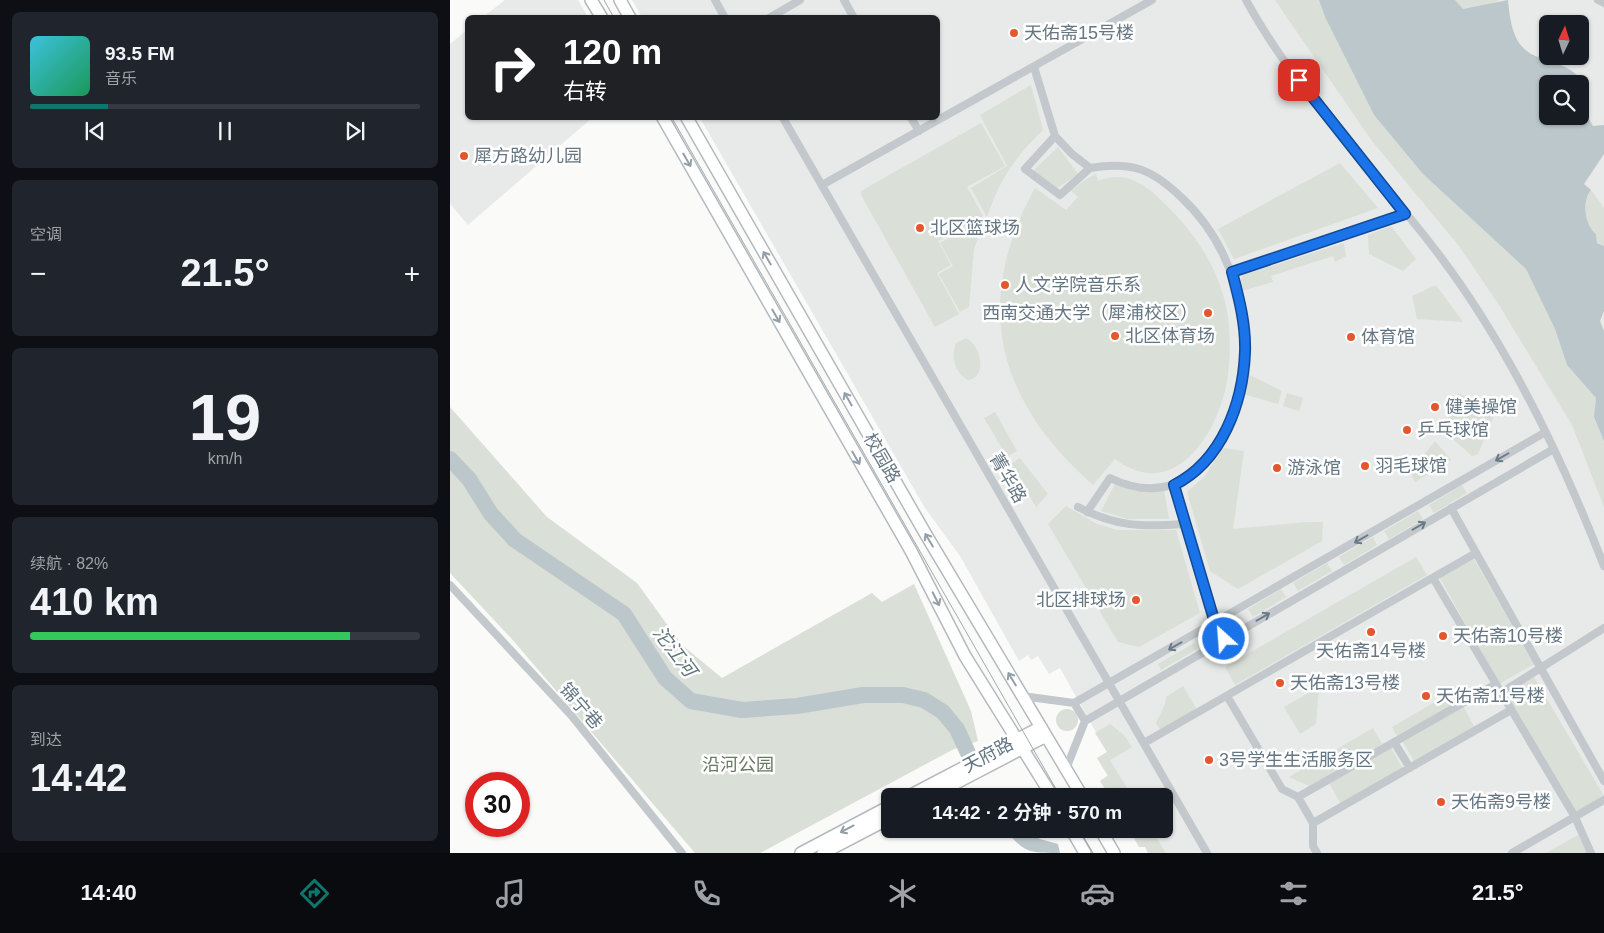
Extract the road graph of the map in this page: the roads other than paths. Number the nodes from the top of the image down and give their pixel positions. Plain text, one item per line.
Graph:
1 (591, 0) edge
2 (620, 0) edge
3 (715, 0) edge
4 (780, 0) edge
5 (800, 0) edge
6 (844, 0) edge
7 (1152, 0) edge
8 (1246, 0) edge
9 (1598, 0) edge
10 (1141, 3) edge
11 (1604, 4) edge
12 (785, 9) junction
13 (600, 15) edge
14 (628, 15) edge
15 (723, 15) edge
16 (774, 15) edge
17 (852, 15) edge
18 (1034, 66) junction
19 (940, 119) edge
20 (664, 120) edge
21 (688, 120) edge
22 (784, 120) edge
23 (912, 120) edge
24 (938, 120) edge
25 (919, 131) junction
26 (1055, 136) junction
27 (1090, 168) junction
28 (822, 185) junction
29 (1405, 214) junction
30 (1232, 272) junction
31 (1544, 433) junction
32 (1552, 450) junction
33 (1174, 485) junction
34 (1078, 507) dead end
35 (1450, 508) junction
36 (1087, 512) junction
37 (1185, 524) junction
38 (1476, 553) junction
39 (1604, 566) edge
40 (1433, 578) junction
41 (450, 585) edge
42 (1215, 623) junction
43 (1604, 628) edge
44 (1224, 639) junction
45 (1540, 668) junction
46 (1109, 682) junction
47 (1496, 684) junction
48 (1501, 693) junction
49 (1022, 696) junction
50 (1227, 696) junction
51 (1120, 701) junction
52 (1074, 702) junction
53 (1512, 710) junction
54 (1086, 721) junction
55 (1044, 732) junction
56 (1394, 742) junction
57 (1144, 743) junction
58 (1019, 745) junction
59 (1410, 768) junction
60 (1066, 769) junction
61 (1604, 781) edge
62 (926, 788) edge
63 (945, 788) edge
64 (1047, 788) edge
65 (1077, 788) edge
66 (1298, 797) junction
67 (1604, 800) edge
68 (881, 811) edge
69 (1575, 817) junction
70 (881, 823) edge
71 (1313, 823) junction
72 (1076, 838) edge
73 (1105, 838) edge
74 (1085, 852) edge
75 (682, 853) edge
76 (801, 853) edge
77 (823, 853) edge
78 (1114, 853) edge
79 (1207, 853) edge
80 (1317, 853) edge
81 (1512, 853) edge
82 (1591, 853) edge

1 - 13 street
2 - 14 street
3 - 15 street
4 - 12 street
5 - 12 street
6 - 17 street
7 - 10 street
8 - 29 street
9 - 11 street
10 - 18 street
12 - 16 street
18 - 19 street
18 - 26 street
20 -> 58 street, 校园路
49 -> 21 street, 校园路
22 - 28 street, 菁华路
23 - 25 street
24 - 25 street
25 - 28 street
26 - 27 street
26 - 27 street
27 - 30 street
28 - 46 street, 菁华路
29 - 30 street
29 - 31 street
30 - 33 street
31 - 32 street
31 -> 42 street
32 - 35 street
32 - 39 street
33 - 36 street
33 - 37 street
34 - 36 street
35 - 38 street
44 -> 35 street
36 - 37 street
37 - 42 street
38 - 40 street
38 - 45 street
40 - 47 street
40 - 50 street
41 - 75 street, 锦宁巷
42 - 44 street
42 -> 46 street
43 - 45 street
44 - 51 street
45 - 48 street
45 - 61 street
46 - 51 street, 菁华路
46 - 52 street
47 - 48 street
47 - 56 street
48 - 53 street
49 - 52 street
49 - 55 street, 校园路
50 - 57 street
50 - 66 street
51 - 54 street
51 - 57 street, 菁华路
52 - 54 street
53 - 59 street
53 - 69 street
54 - 60 street
55 - 58 street, 天府路
55 - 60 street, 校园路
56 - 59 street
56 - 66 street
57 - 79 street, 菁华路
58 - 62 street, 天府路
58 - 63 street, 天府路
58 - 64 street, 校园路
59 - 71 street
60 - 65 street, 校园路
66 - 71 street
67 - 69 street
68 -> 76 street
69 - 81 street
69 - 82 street
70 - 77 street
71 - 80 street
72 - 74 street
73 - 78 street

